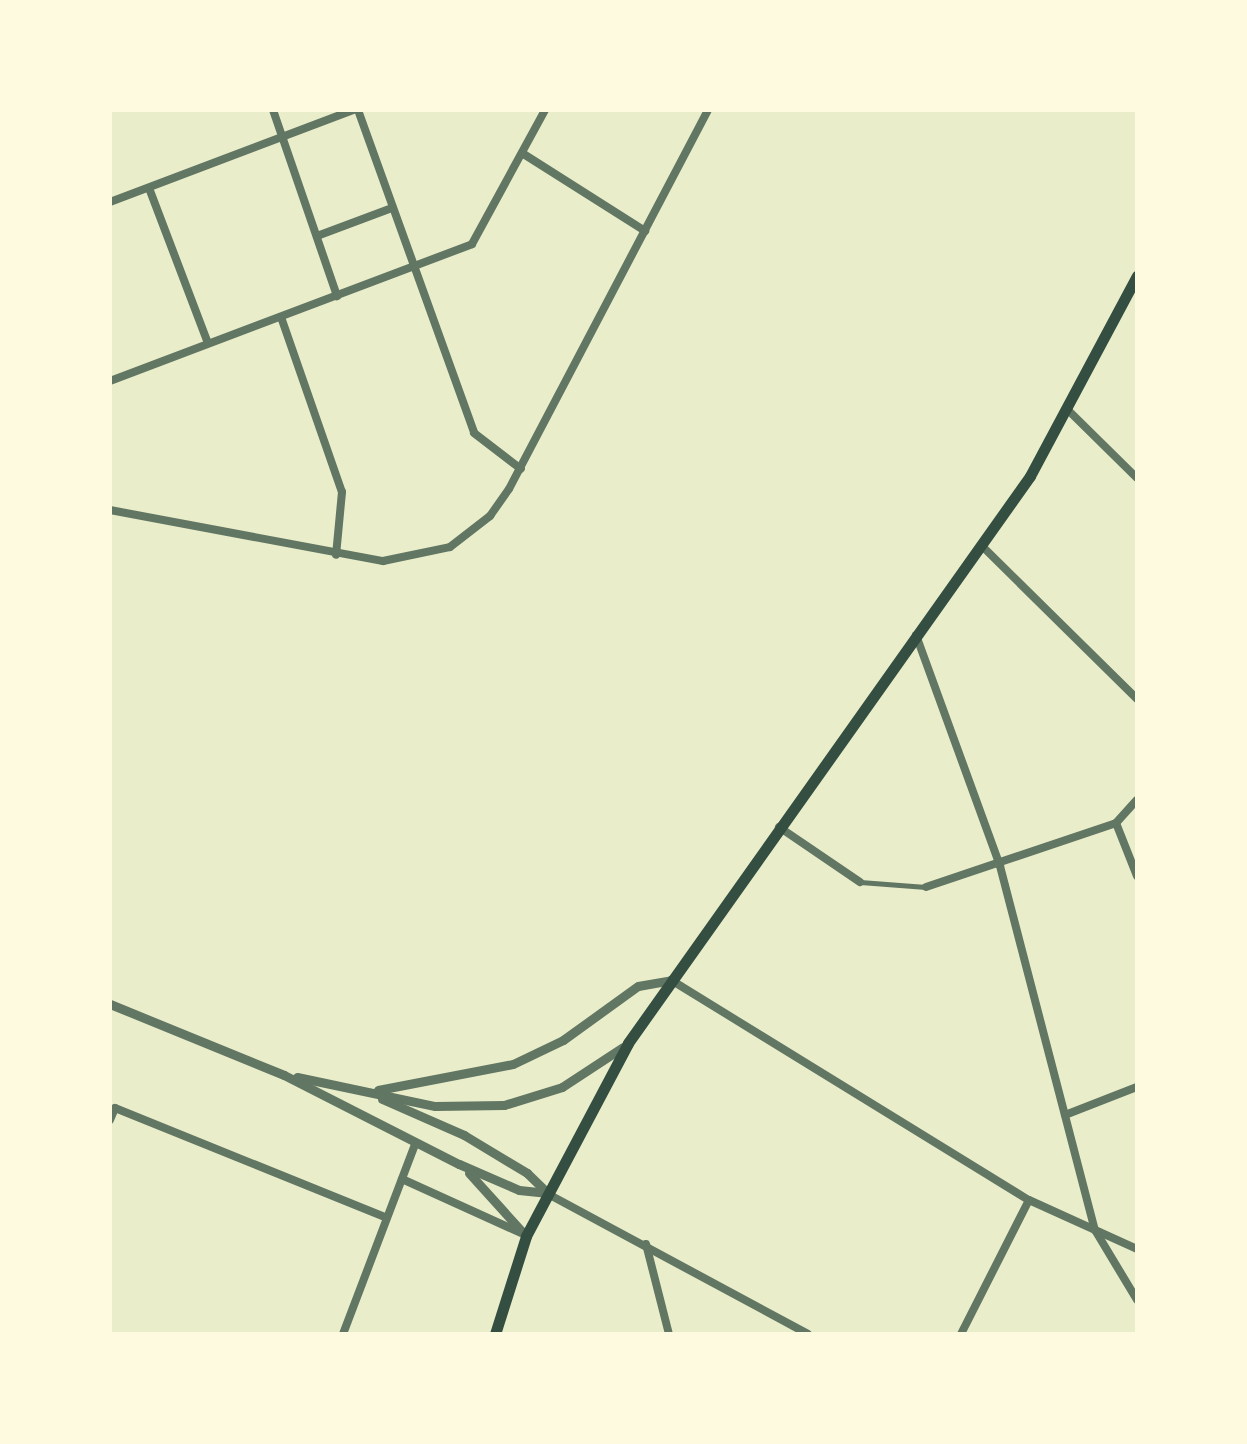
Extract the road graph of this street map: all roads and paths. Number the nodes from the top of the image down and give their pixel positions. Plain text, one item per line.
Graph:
1 (273, 110) edge
2 (355, 110) edge
3 (545, 110) edge
4 (708, 110) edge
5 (283, 137) junction
6 (522, 152) junction
7 (149, 188) junction
8 (110, 202) edge
9 (392, 208) junction
10 (645, 231) junction
11 (316, 236) junction
12 (414, 268) junction
13 (1137, 276) edge
14 (336, 296) junction
15 (281, 316) junction
16 (208, 343) junction
17 (110, 381) edge
18 (1070, 412) junction
19 (520, 469) junction
20 (1137, 478) edge
21 (110, 510) edge
22 (982, 546) junction
23 (336, 554) junction
24 (916, 635) junction
25 (1137, 699) edge
26 (1137, 800) edge
27 (1116, 823) junction
28 (779, 827) junction
29 (1000, 866) junction
30 (1137, 876) edge
31 (860, 882) joint
32 (926, 886) joint
33 (671, 980) junction
34 (110, 1004) edge
35 (628, 1043) junction
36 (284, 1075) junction
37 (1137, 1087) edge
38 (366, 1092) junction
39 (1065, 1115) junction
40 (110, 1120) edge
41 (415, 1144) junction
42 (459, 1164) junction
43 (402, 1179) junction
44 (548, 1194) junction
45 (1029, 1200) junction
46 (387, 1218) junction
47 (1094, 1230) junction
48 (526, 1236) junction
49 (646, 1244) junction
50 (1137, 1249) edge
51 (1137, 1300) edge
52 (343, 1334) edge
53 (496, 1334) edge
54 (669, 1334) edge
55 (808, 1334) edge
56 (961, 1334) edge

1 - 5 street
2 - 5 street
2 - 9 street
3 - 6 street
4 - 10 street
5 - 7 street
5 - 11 street
6 - 10 street
6 - 12 street
7 - 8 street
7 - 16 street
9 - 11 street
9 - 12 street
10 - 19 street
11 - 14 street
12 - 14 street
12 - 19 street
13 - 18 main road
14 - 15 street
15 - 16 street
15 - 23 street
16 - 17 street
18 - 20 street
18 - 22 main road
19 - 23 street
21 - 23 street
22 - 24 main road
22 - 25 street
24 - 28 main road
24 - 29 street
26 - 27 street
27 - 29 street
27 - 30 street
28 - 31 street
28 - 33 main road
29 - 32 street
29 - 39 street
31 - 32 street
33 - 35 main road
33 - 38 street
33 - 45 street
34 - 36 street
35 - 38 street
35 - 44 main road
36 - 38 street
36 - 41 street
37 - 39 street
38 - 44 street
39 - 47 street
40 - 46 street
41 - 42 street
41 - 43 street
42 - 44 street
42 - 48 street
43 - 46 street
43 - 48 street
44 - 48 main road
44 - 49 street
45 - 47 street
45 - 56 street
46 - 52 street
47 - 50 street
47 - 51 street
48 - 53 main road
49 - 54 street
49 - 55 street

